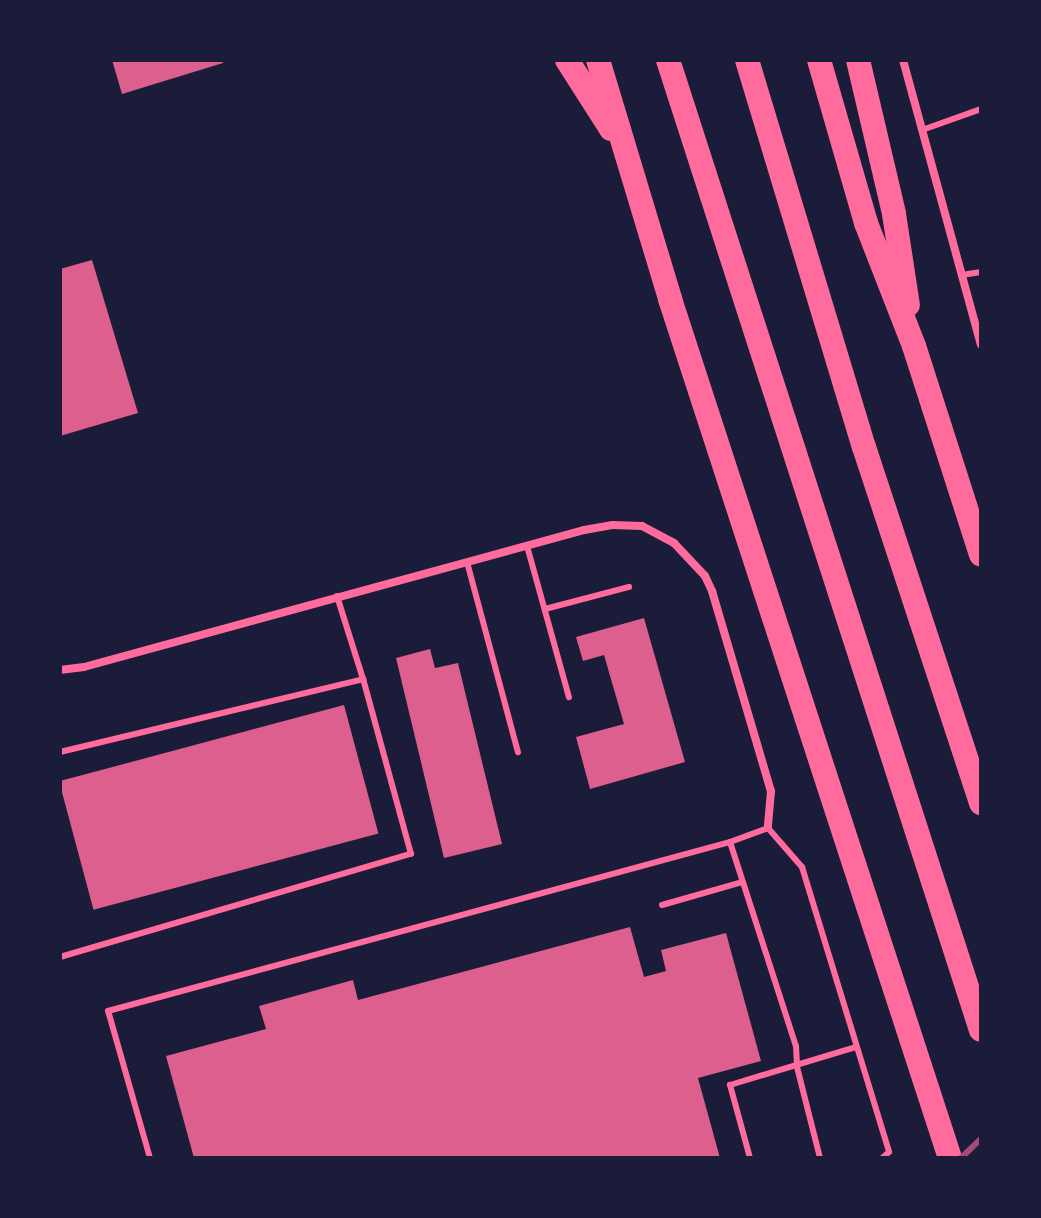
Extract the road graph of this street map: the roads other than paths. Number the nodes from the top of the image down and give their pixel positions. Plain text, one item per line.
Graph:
1 (567, 60) edge
2 (598, 60) edge
3 (668, 60) edge
4 (747, 60) edge
5 (819, 60) edge
6 (858, 60) edge
7 (903, 60) edge
8 (981, 109) edge
9 (922, 130) junction
10 (628, 155) junction
11 (981, 272) edge
12 (962, 275) junction
13 (981, 345) edge
14 (914, 346) junction
15 (527, 546) junction
16 (981, 555) edge
17 (467, 562) junction
18 (629, 587) dead end
19 (337, 596) junction
20 (545, 609) junction
21 (60, 670) edge
22 (363, 679) junction
23 (569, 697) dead end
24 (60, 752) edge
25 (518, 752) dead end
26 (981, 803) edge
27 (768, 828) junction
28 (730, 842) junction
29 (743, 882) junction
30 (662, 905) dead end
31 (60, 957) edge
32 (981, 1030) edge
33 (856, 1047) junction
34 (797, 1067) junction
35 (150, 1158) edge
36 (750, 1158) edge
37 (820, 1158) edge
38 (882, 1158) edge
39 (950, 1158) edge

1 - 10 highway
2 - 10 highway
3 - 32 highway
4 - 26 highway
5 - 14 highway
6 - 14 highway
7 - 9 street
8 - 9 lane
9 - 12 street
10 - 39 highway
11 - 12 lane
12 - 13 street
14 - 16 highway
15 - 17 street
15 - 20 lane
15 - 27 street
17 - 19 street
17 - 25 lane
18 - 20 lane
19 - 21 street
19 - 22 lane
20 - 23 lane
22 - 24 lane
22 - 31 lane
27 - 28 lane
27 - 33 lane
28 - 29 lane
28 - 35 lane
29 - 30 lane
29 - 34 lane
33 - 34 lane
33 - 38 lane
34 - 36 lane
34 - 37 lane

